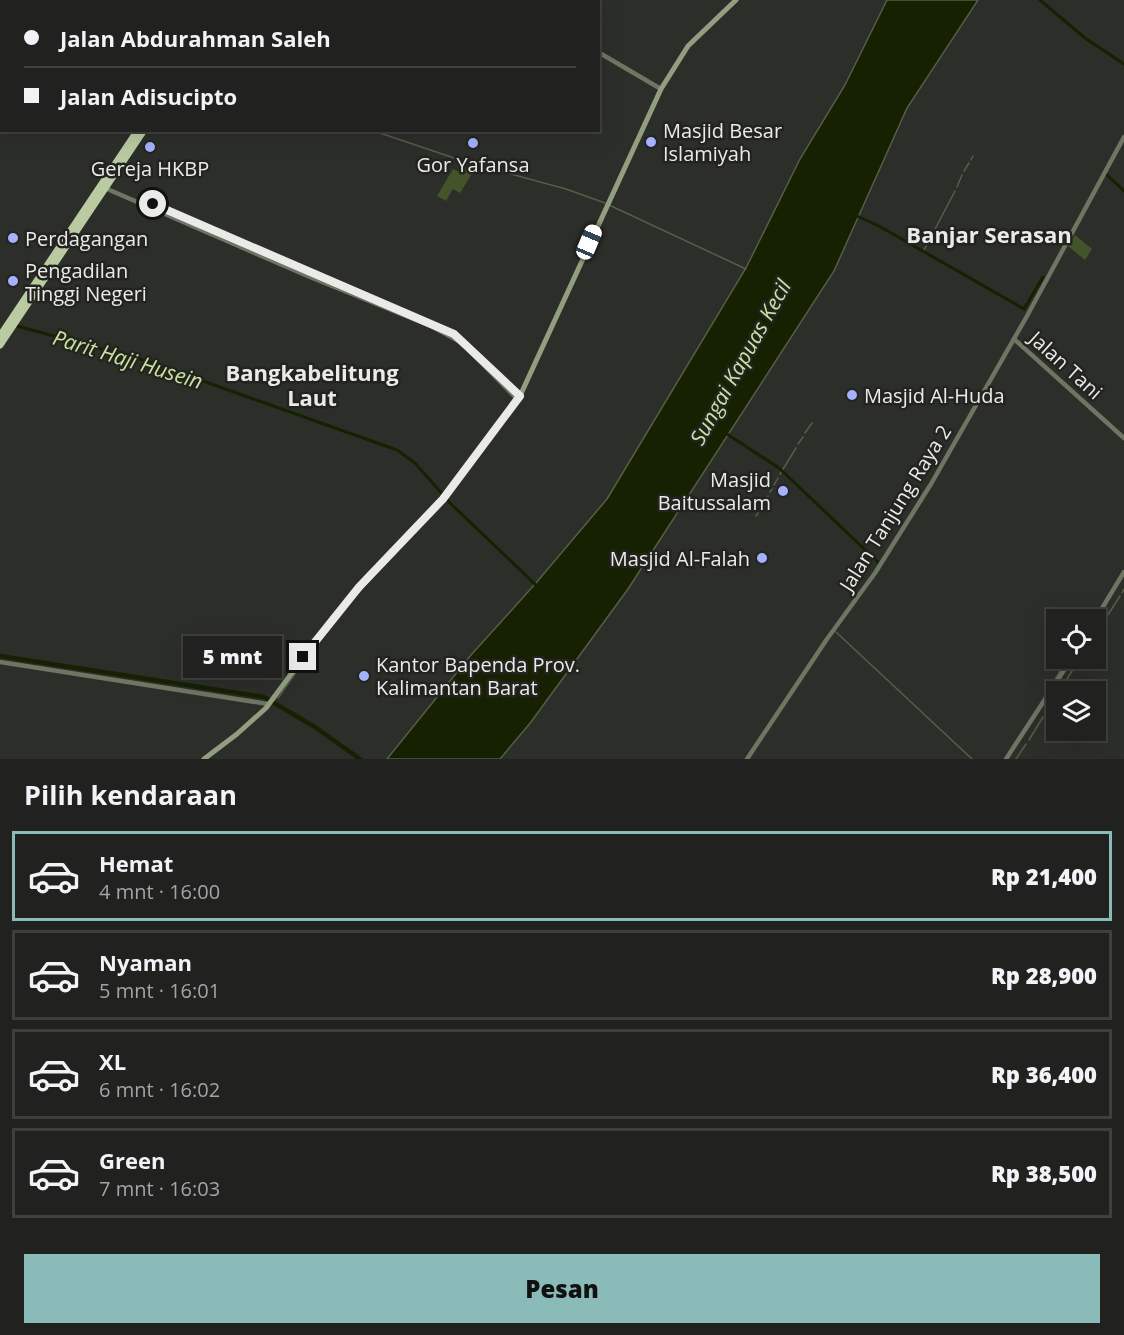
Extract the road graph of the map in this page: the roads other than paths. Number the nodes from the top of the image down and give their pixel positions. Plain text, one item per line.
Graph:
1 (736, 0) edge
2 (600, 53) edge
3 (661, 89) junction
4 (137, 132) edge
5 (143, 132) edge
6 (1124, 137) edge
7 (107, 185) junction
8 (61, 252) junction
9 (6, 327) edge
10 (1014, 339) junction
11 (0, 345) edge
12 (518, 397) junction
13 (1124, 438) edge
14 (1124, 572) edge
15 (1102, 609) edge
16 (0, 662) edge
17 (1065, 669) edge
18 (270, 703) junction
19 (204, 759) edge
20 (747, 759) edge
21 (1006, 759) edge

1 - 3 main road
2 - 3 street
3 - 12 main road
4 - 8 highway
5 - 7 highway
6 - 10 street, Jalan Tanjung Raya 2
7 - 8 highway
7 - 12 street
8 - 9 highway
9 - 11 highway
10 - 13 street, Jalan Tani
10 - 20 street, Jalan Tanjung Raya 2
12 - 18 main road
14 - 15 street
16 - 18 street
17 - 21 street
18 - 19 main road

